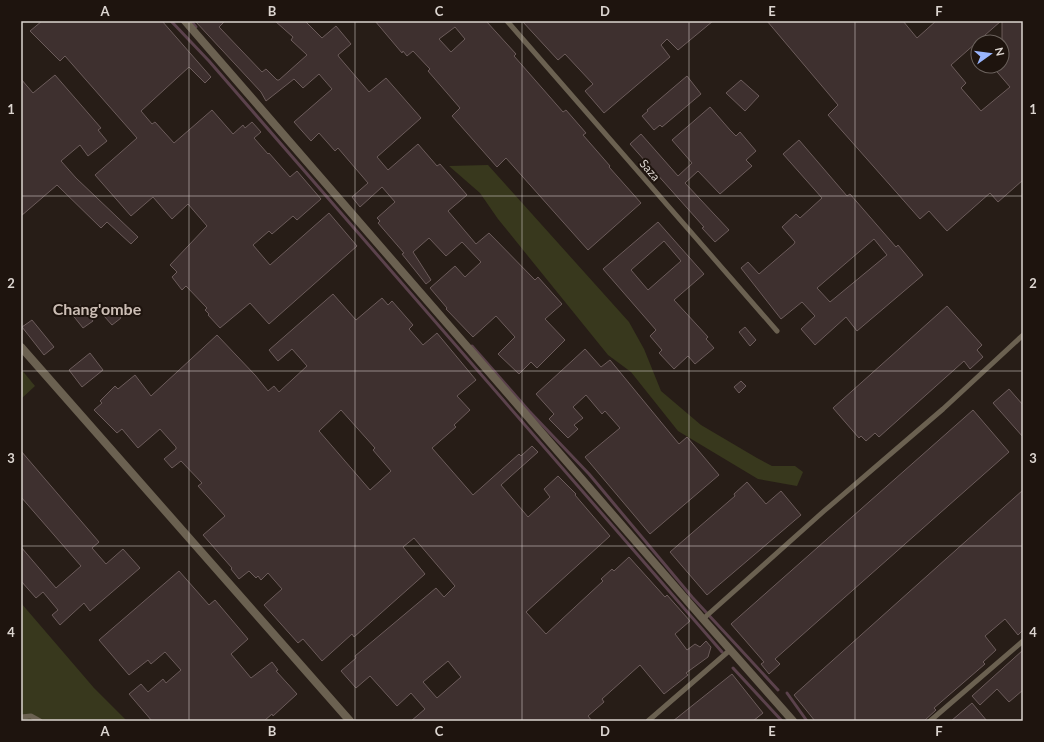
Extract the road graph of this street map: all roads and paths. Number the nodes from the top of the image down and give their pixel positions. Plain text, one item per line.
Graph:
1 (185, 21) edge
2 (507, 21) edge
3 (777, 331) dead end
4 (1023, 336) edge
5 (21, 347) edge
6 (703, 619) junction
7 (1023, 641) edge
8 (730, 650) junction
9 (21, 717) edge
10 (40, 721) edge
11 (350, 721) edge
12 (648, 721) edge
13 (793, 721) edge
14 (930, 721) edge

1 - 6 street
2 - 3 lane, Saza
4 - 6 lane
5 - 11 street
6 - 8 street
7 - 14 lane
8 - 12 lane
8 - 13 street
9 - 10 lane

